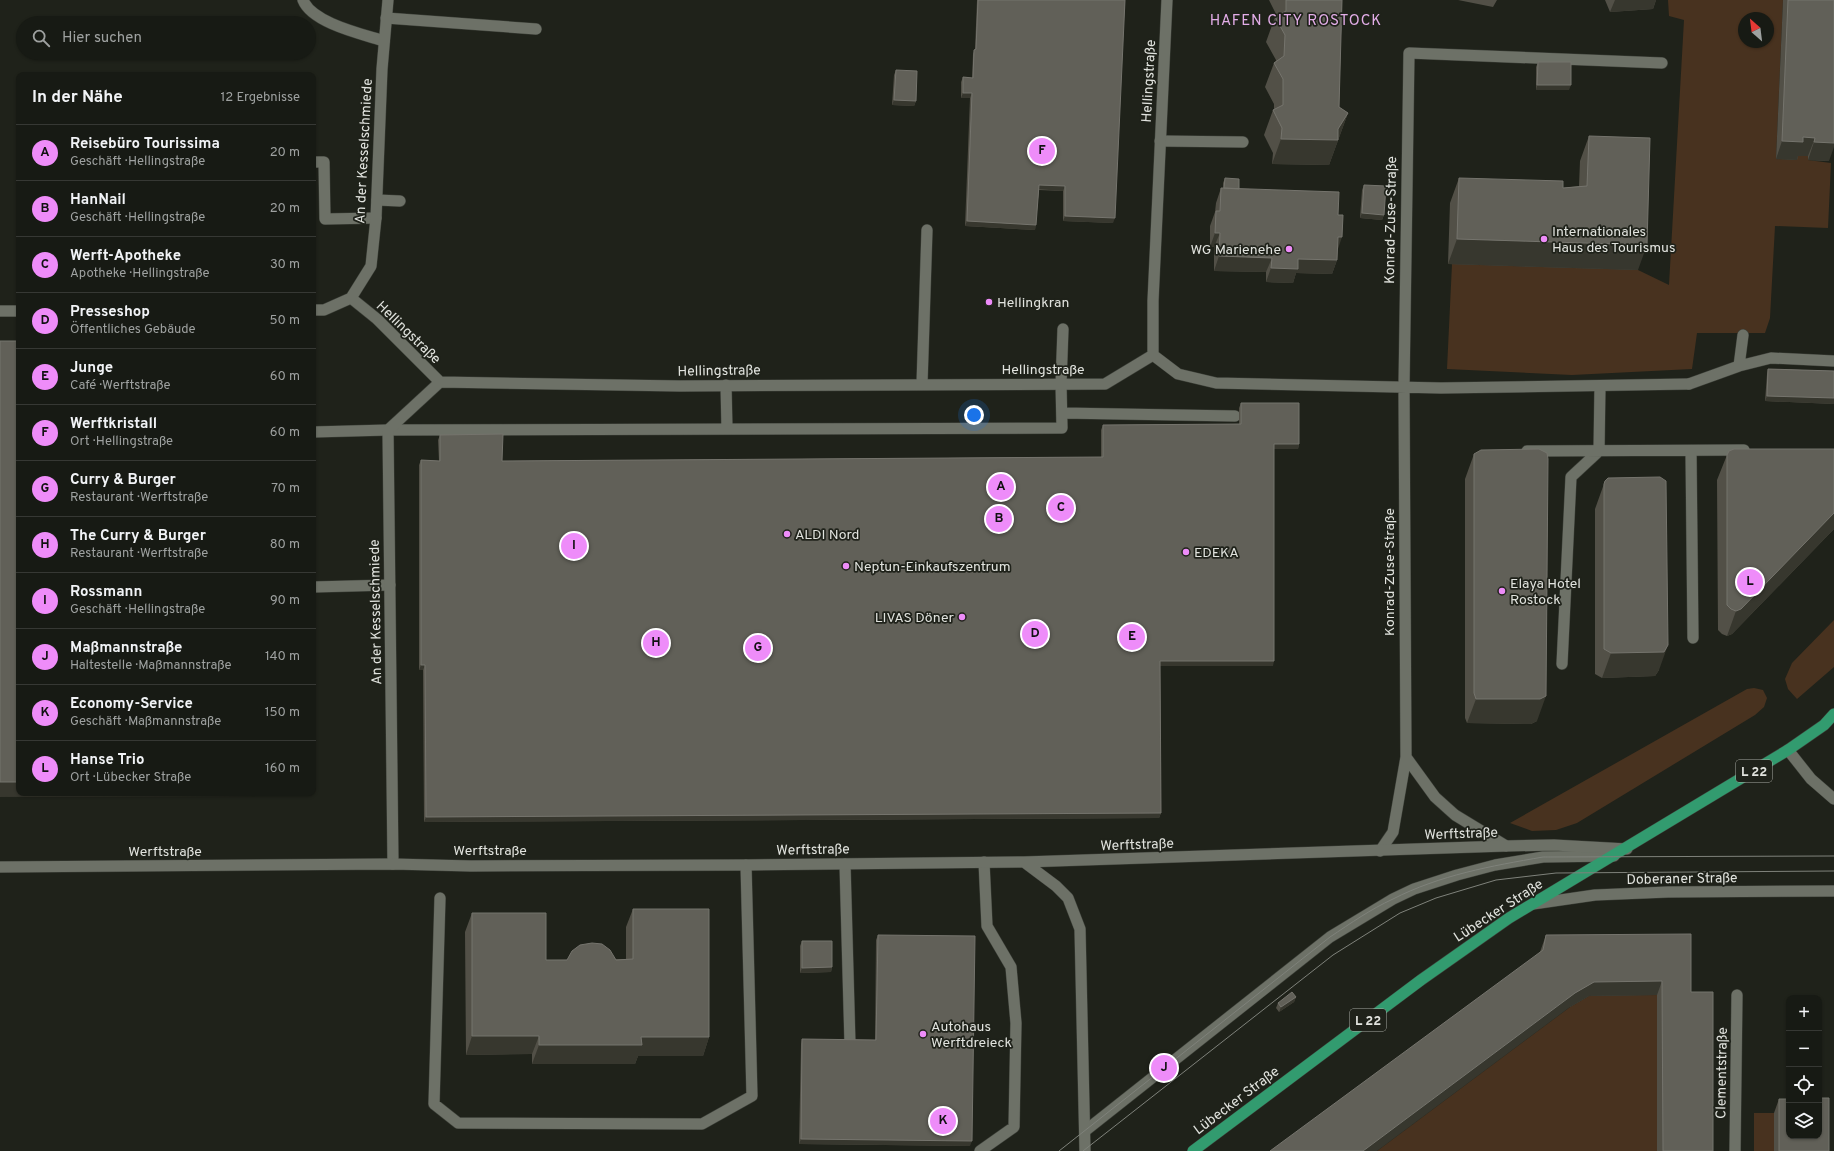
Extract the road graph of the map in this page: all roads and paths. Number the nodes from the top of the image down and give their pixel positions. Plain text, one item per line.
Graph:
1 (303, 0) edge
2 (388, 0) edge
3 (1166, 0) edge
4 (386, 18) junction
5 (536, 29) dead end
6 (384, 41) junction
7 (1662, 63) dead end
8 (1160, 141) junction
9 (1243, 142) dead end
10 (316, 162) edge
11 (377, 200) junction
12 (400, 201) dead end
13 (376, 218) junction
14 (927, 230) dead end
15 (351, 298) junction
16 (316, 310) edge
17 (0, 311) edge
18 (16, 311) edge
19 (1063, 329) dead end
20 (1743, 335) dead end
21 (1153, 355) junction
22 (1834, 361) edge
23 (1739, 366) junction
24 (440, 382) junction
25 (922, 384) junction
26 (1061, 384) junction
27 (726, 386) junction
28 (1600, 386) junction
29 (1404, 387) junction
30 (1062, 413) junction
31 (1235, 416) dead end
32 (727, 429) junction
33 (388, 430) junction
34 (316, 432) edge
35 (1691, 450) junction
36 (1754, 450) edge
37 (1512, 451) edge
38 (1599, 451) junction
39 (390, 585) junction
40 (316, 587) edge
41 (1693, 638) dead end
42 (1562, 664) dead end
43 (1834, 714) edge
44 (1788, 750) junction
45 (1406, 757) junction
46 (1834, 799) edge
47 (1506, 846) junction
48 (1627, 849) junction
49 (1380, 851) junction
50 (1614, 856) junction
51 (984, 862) junction
52 (1024, 862) junction
53 (393, 864) junction
54 (746, 864) junction
55 (845, 864) junction
56 (0, 867) edge
57 (1834, 891) edge
58 (440, 898) dead end
59 (1532, 904) junction
60 (1737, 995) dead end
61 (850, 1044) edge
62 (1085, 1131) junction
63 (980, 1151) edge
64 (1085, 1151) edge
65 (1193, 1151) edge
66 (1735, 1151) edge

1 - 6 street
2 - 4 street, An der Kesselschmiede
3 - 8 street, Hellingstraße
4 - 5 street
4 - 6 street, An der Kesselschmiede
6 - 11 street, An der Kesselschmiede
7 - 29 street, Konrad-Zuse-Straße
8 - 9 street
8 - 21 street, Hellingstraße
10 - 13 street
11 - 12 street
11 - 13 street, An der Kesselschmiede
13 - 15 street, An der Kesselschmiede
14 - 25 street
15 - 16 street
15 - 24 street, Hellingstraße
17 - 18 street
19 - 26 street
20 - 23 street
21 - 26 street, Hellingstraße
21 - 29 street
22 - 23 street
23 - 28 street
24 - 27 street, Hellingstraße
24 - 33 street
25 - 26 street, Hellingstraße
25 - 27 street, Hellingstraße
26 - 30 street
27 - 32 street
28 - 29 street
28 - 38 street
29 - 45 street, Konrad-Zuse-Straße
30 - 31 street
30 - 32 street
32 - 33 street
33 - 34 street
33 - 39 street, An der Kesselschmiede
35 - 36 street
35 - 38 street
35 - 41 street
37 - 38 street
38 - 42 street
39 - 40 street
39 - 53 street, An der Kesselschmiede
43 - 44 main road, Lübecker Straße / L 22
44 - 46 street
44 - 48 main road, Lübecker Straße / L 22
45 - 47 street
45 - 49 street, Konrad-Zuse-Straße
47 - 48 street, Werftstraße
47 - 49 street, Werftstraße
48 - 50 main road, Lübecker Straße / L 22
49 - 52 street, Werftstraße
50 - 59 main road, Lübecker Straße / L 22
50 - 62 street
51 - 52 street, Werftstraße
51 - 55 street, Werftstraße
51 - 63 street
52 - 62 street
53 - 54 street, Werftstraße
53 - 56 street, Werftstraße
54 - 55 street, Werftstraße
54 - 58 street
55 - 61 street
57 - 59 street, Doberaner Straße
59 - 65 main road, Lübecker Straße / L 22
60 - 66 street, Clementstraße
62 - 64 street

